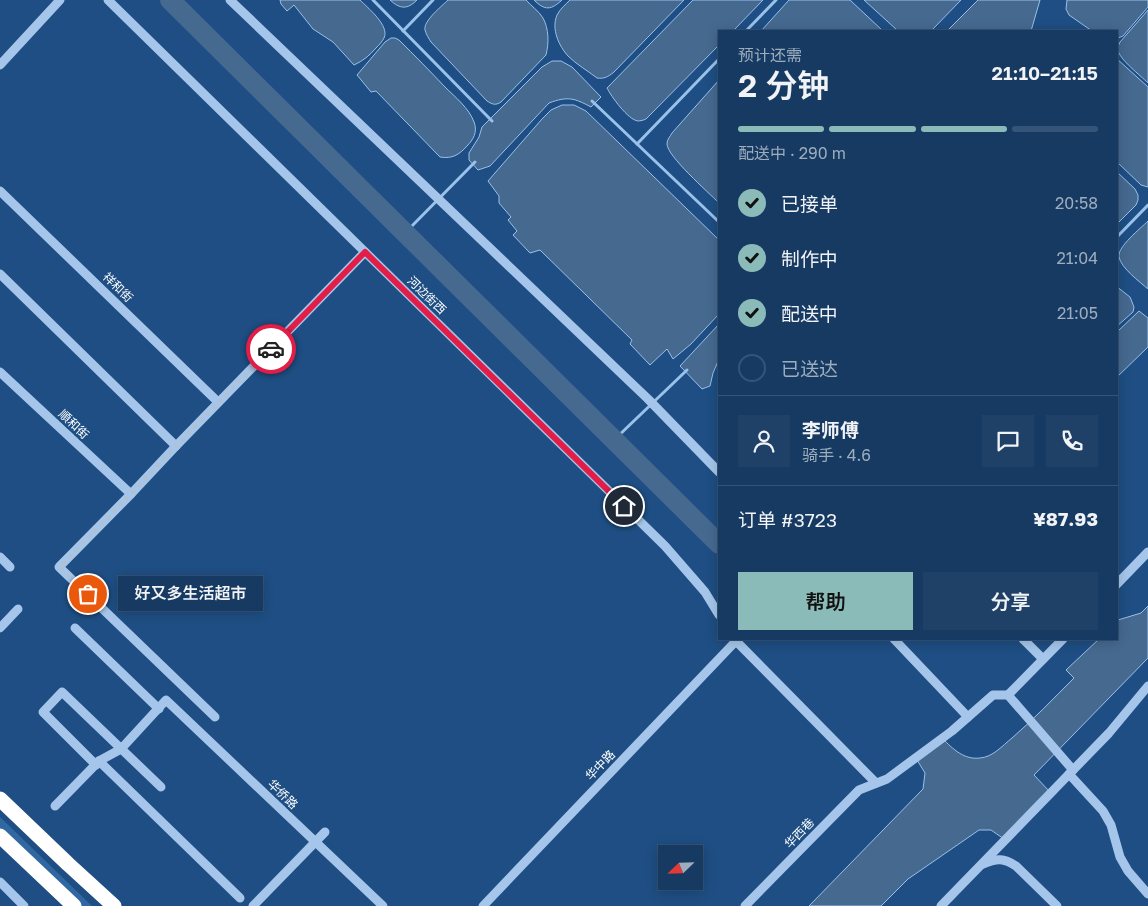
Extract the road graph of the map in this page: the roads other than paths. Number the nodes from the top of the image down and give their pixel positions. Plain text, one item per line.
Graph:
1 (60, 0) edge
2 (108, 0) edge
3 (230, 0) edge
4 (0, 65) edge
5 (0, 191) edge
6 (365, 252) junction
7 (0, 274) edge
8 (0, 372) edge
9 (218, 402) junction
10 (176, 446) junction
11 (718, 471) edge
12 (131, 494) junction
13 (1148, 552) edge
14 (0, 557) edge
15 (10, 566) dead end
16 (1118, 583) edge
17 (18, 609) dead end
18 (718, 613) edge
19 (0, 628) edge
20 (75, 628) dead end
21 (734, 640) edge
22 (895, 640) edge
23 (1024, 640) edge
24 (1062, 640) edge
25 (1043, 659) junction
26 (1148, 686) edge
27 (1008, 695) junction
28 (159, 709) junction
29 (214, 717) dead end
30 (968, 717) junction
31 (121, 749) junction
32 (97, 763) junction
33 (1071, 772) junction
34 (876, 783) junction
35 (161, 787) dead end
36 (0, 800) edge
37 (55, 806) dead end
38 (325, 832) dead end
39 (0, 836) edge
40 (982, 864) junction
41 (0, 882) edge
42 (1148, 894) edge
43 (240, 898) dead end
44 (24, 906) edge
45 (74, 906) edge
46 (114, 906) edge
47 (253, 906) edge
48 (383, 906) edge
49 (483, 906) edge
50 (745, 906) edge
51 (942, 906) edge
52 (1057, 906) edge

1 - 4 street
2 - 6 street, 河边街西
3 - 11 street
5 - 9 street, 祥和街
6 - 9 street
6 - 18 street, 河边街西
7 - 10 street
8 - 12 street, 順和街
9 - 10 street
10 - 12 street
12 - 29 street
13 - 16 street
14 - 15 street
17 - 19 street
20 - 28 street
21 - 34 street
21 - 49 street, 华中路
22 - 30 street
23 - 25 street
24 - 25 street
25 - 27 street
26 - 33 street
27 - 30 street, 华西巷
27 - 33 street
28 - 31 street
28 - 48 street, 华侨路
30 - 34 street, 华西巷
31 - 32 street
31 - 32 street
31 - 35 street
32 - 37 street
32 - 43 street
33 - 40 street
33 - 42 street
34 - 50 street, 华西巷
36 - 46 highway
38 - 47 street
39 - 45 highway
40 - 51 street
40 - 52 street
41 - 44 street

